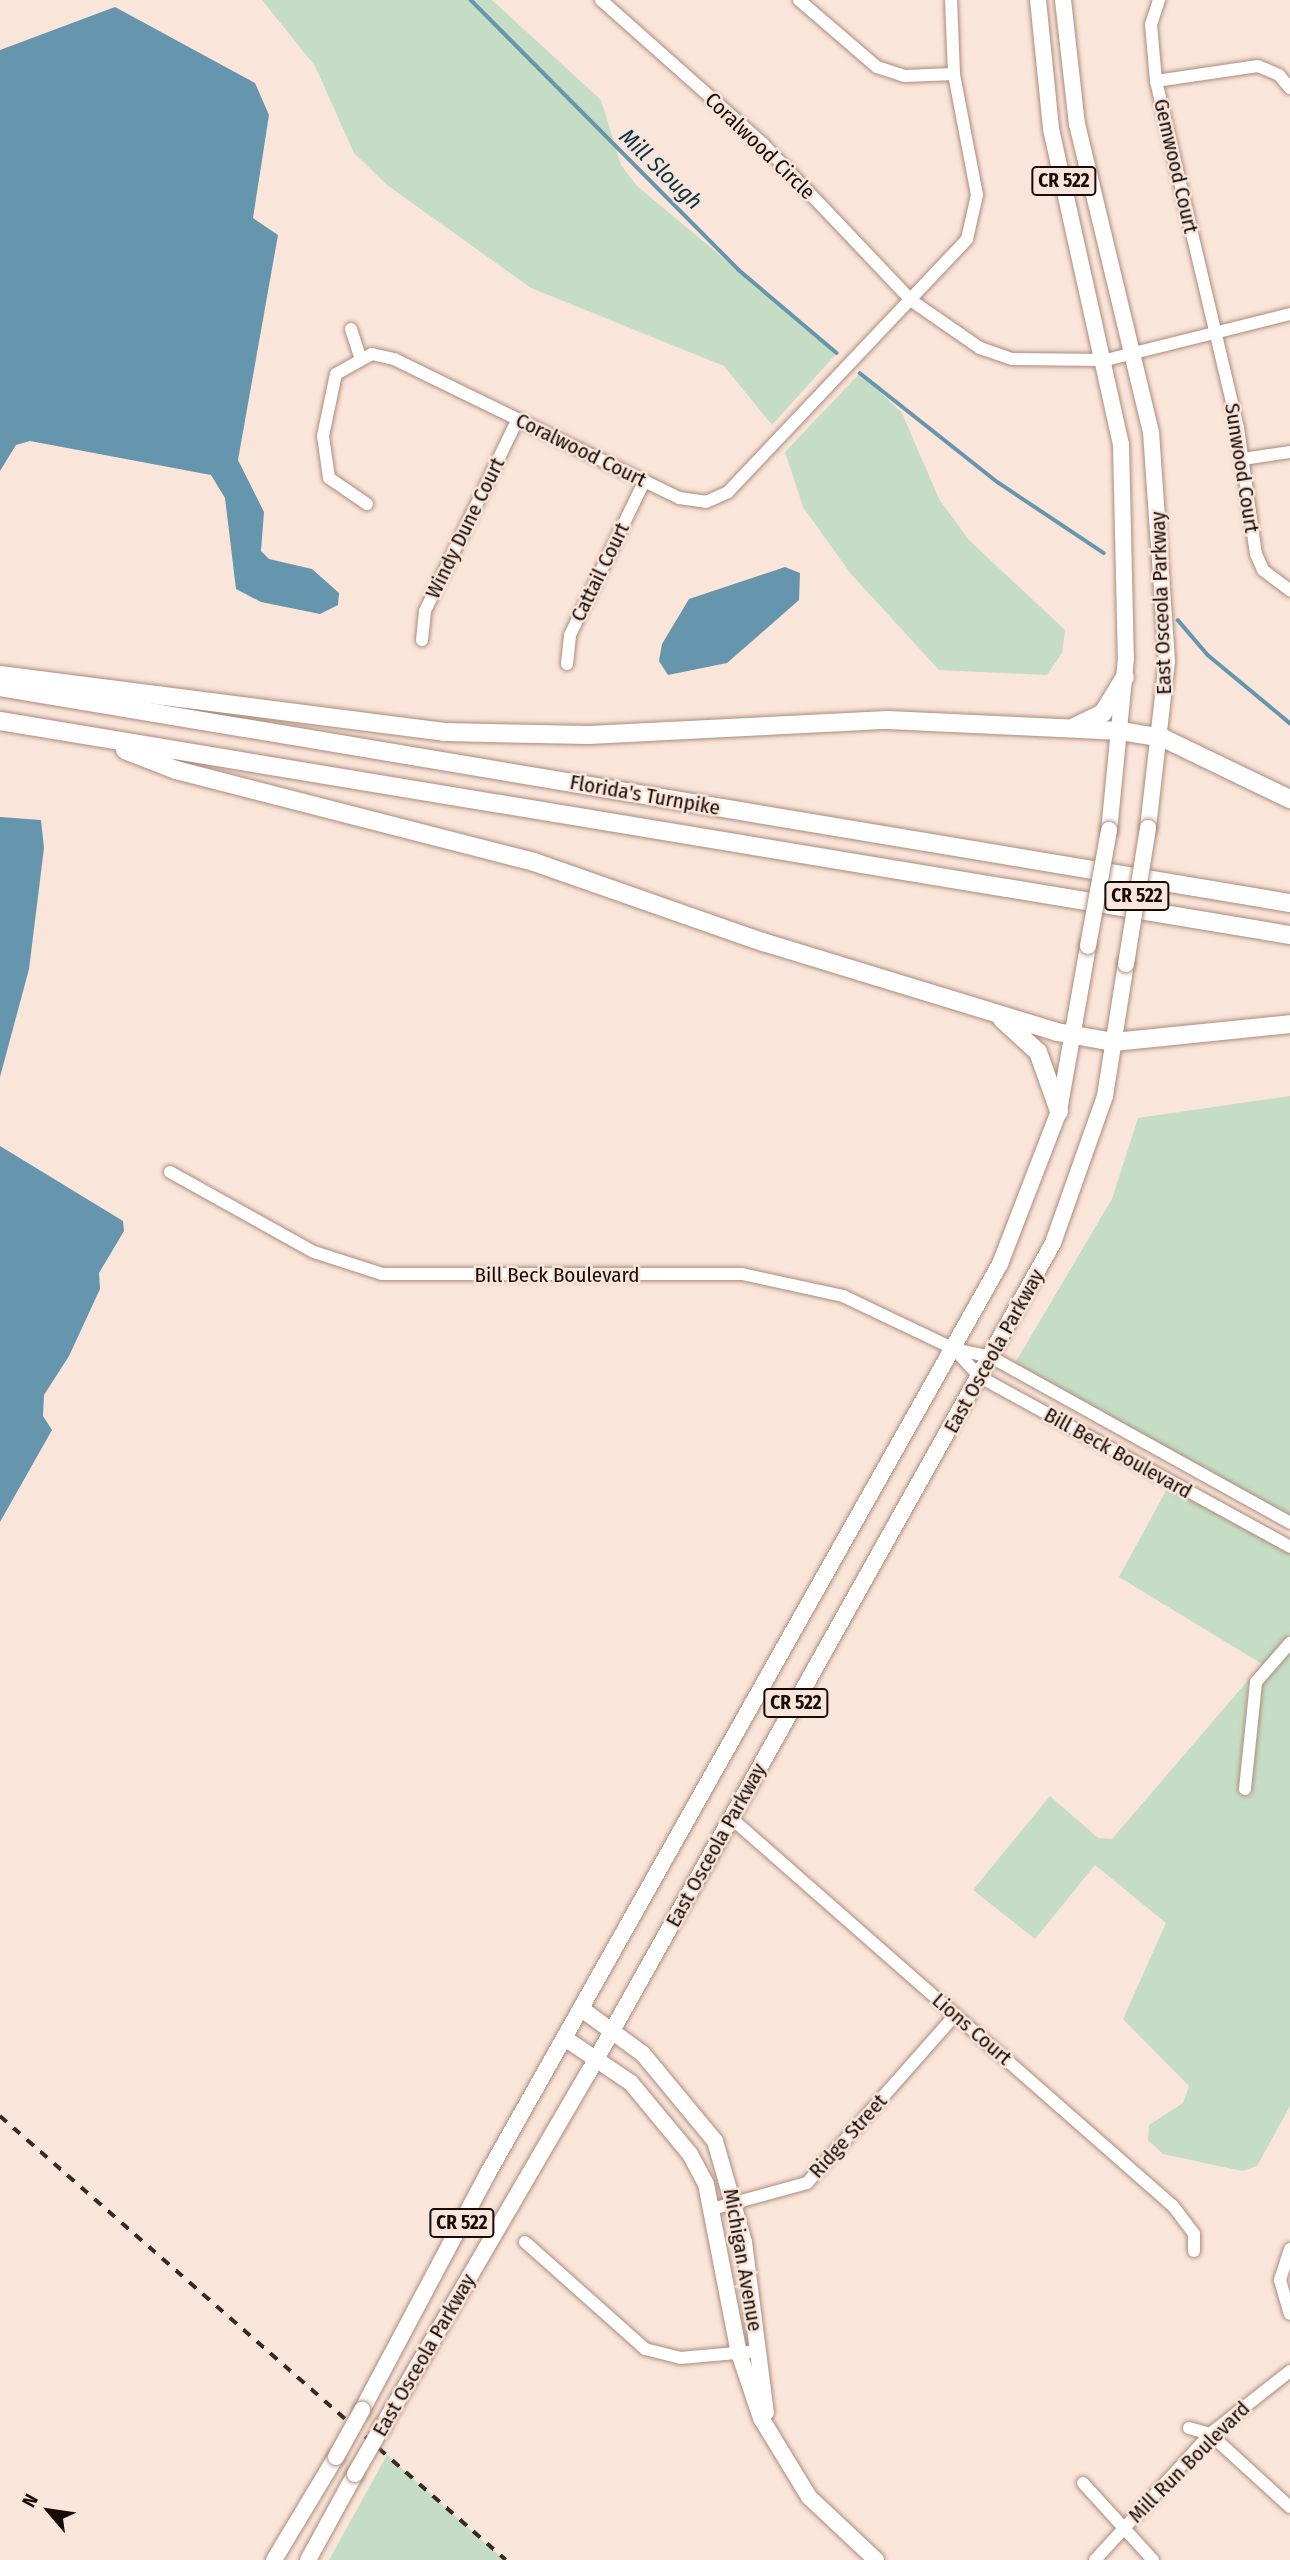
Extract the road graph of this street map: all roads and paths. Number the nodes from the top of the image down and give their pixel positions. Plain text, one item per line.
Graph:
1 (601, 0) edge
2 (799, 0) edge
3 (951, 0) edge
4 (1038, 0) edge
5 (1063, 0) edge
6 (1159, 0) edge
7 (954, 74) junction
8 (1156, 81) junction
9 (1290, 88) edge
10 (912, 301) junction
11 (1290, 314) edge
12 (351, 329) dead end
13 (1216, 332) junction
14 (1135, 352) junction
15 (360, 356) junction
16 (1106, 360) junction
17 (518, 419) junction
18 (1290, 452) edge
19 (1243, 459) junction
20 (645, 481) junction
21 (367, 503) dead end
22 (1290, 590) edge
23 (422, 640) dead end
24 (567, 664) dead end
25 (0, 675) edge
26 (1125, 677) junction
27 (0, 687) edge
28 (0, 721) edge
29 (1067, 729) junction
30 (1121, 731) junction
31 (92, 737) junction
32 (1163, 738) junction
33 (1290, 799) edge
34 (1290, 903) edge
35 (1290, 935) edge
36 (987, 1009) junction
37 (1290, 1024) edge
38 (1073, 1035) junction
39 (1114, 1042) junction
40 (1059, 1111) junction
41 (170, 1172) dead end
42 (954, 1349) junction
43 (991, 1357) junction
44 (980, 1377) junction
45 (1290, 1523) edge
46 (1290, 1547) edge
47 (1290, 1643) edge
48 (1245, 1789) dead end
49 (731, 1818) junction
50 (583, 2010) junction
51 (955, 2015) junction
52 (614, 2027) junction
53 (566, 2039) junction
54 (598, 2056) junction
55 (737, 2205) junction
56 (712, 2209) junction
57 (525, 2242) dead end
58 (1290, 2249) edge
59 (1194, 2251) dead end
60 (1290, 2314) edge
61 (759, 2351) junction
62 (739, 2353) junction
63 (1290, 2371) edge
64 (1189, 2428) dead end
65 (1210, 2434) junction
66 (774, 2442) junction
67 (1083, 2483) dead end
68 (1290, 2507) edge
69 (1122, 2529) junction
70 (274, 2560) edge
71 (308, 2560) edge
72 (876, 2560) edge
73 (1095, 2560) edge
74 (1153, 2560) edge

1 - 10 street, Coralwood Circle
2 - 7 street
3 - 7 street
4 - 16 main road, East Osceola Parkway / CR 522
5 - 14 main road, East Osceola Parkway / CR 522
6 - 8 street, Gemwood Court
7 - 10 street
8 - 9 street
8 - 13 street, Gemwood Court
10 - 16 street, Coralwood Circle
10 - 20 street, Coralwood Court
11 - 13 street, Coralwood Circle
12 - 15 street
13 - 14 street, Coralwood Circle
13 - 19 street, Sunwood Court
14 - 16 street, Coralwood Circle
14 - 32 main road, East Osceola Parkway / CR 522
15 - 17 street, Coralwood Court
15 - 21 street
16 - 26 main road, East Osceola Parkway / CR 522
17 - 20 street, Coralwood Court
17 - 23 street, Windy Dune Court
18 - 19 street
19 - 22 street, Sunwood Court
20 - 24 street, Cattail Court
25 - 29 highway
26 - 29 highway
26 - 30 main road, East Osceola Parkway / CR 522
27 - 34 highway, Florida's Turnpike
28 - 31 highway, Florida's Turnpike
29 - 30 highway
30 - 32 highway
30 - 38 main road, East Osceola Parkway / CR 522, bridge
31 - 35 highway, Florida's Turnpike
31 - 36 highway
32 - 33 highway
32 - 39 main road, East Osceola Parkway / CR 522, bridge
36 - 38 highway
36 - 40 highway
37 - 39 highway
38 - 39 highway
38 - 40 main road, East Osceola Parkway / CR 522
39 - 43 main road, East Osceola Parkway / CR 522
40 - 42 main road, East Osceola Parkway / CR 522
41 - 42 street, Bill Beck Boulevard
42 - 43 street, Bill Beck Boulevard
42 - 44 street, Bill Beck Boulevard
42 - 50 main road, East Osceola Parkway / CR 522
43 - 44 main road, East Osceola Parkway / CR 522
43 - 45 street, Bill Beck Boulevard
44 - 46 street, Bill Beck Boulevard
44 - 49 main road, East Osceola Parkway / CR 522
47 - 48 street
49 - 51 street, Lions Court
49 - 52 main road, East Osceola Parkway / CR 522
50 - 52 main road, Michigan Avenue
50 - 53 main road, East Osceola Parkway / CR 522
51 - 55 street, Ridge Street
51 - 59 street, Lions Court
52 - 54 main road, East Osceola Parkway / CR 522
52 - 55 main road, Michigan Avenue
53 - 54 main road, Michigan Avenue
53 - 70 main road, East Osceola Parkway / CR 522, bridge
54 - 56 main road, Michigan Avenue
54 - 71 main road, East Osceola Parkway / CR 522, bridge
55 - 56 street, Ridge Street
55 - 61 main road, Michigan Avenue
56 - 62 main road, Michigan Avenue
57 - 62 street
58 - 60 street
61 - 62 street
61 - 66 main road, Michigan Avenue
62 - 66 main road, Michigan Avenue
63 - 65 street, Mill Run Boulevard
64 - 65 street
65 - 68 street
65 - 69 street, Mill Run Boulevard
66 - 72 main road, Michigan Avenue
67 - 69 street
69 - 73 street, Mill Run Boulevard
69 - 74 street

